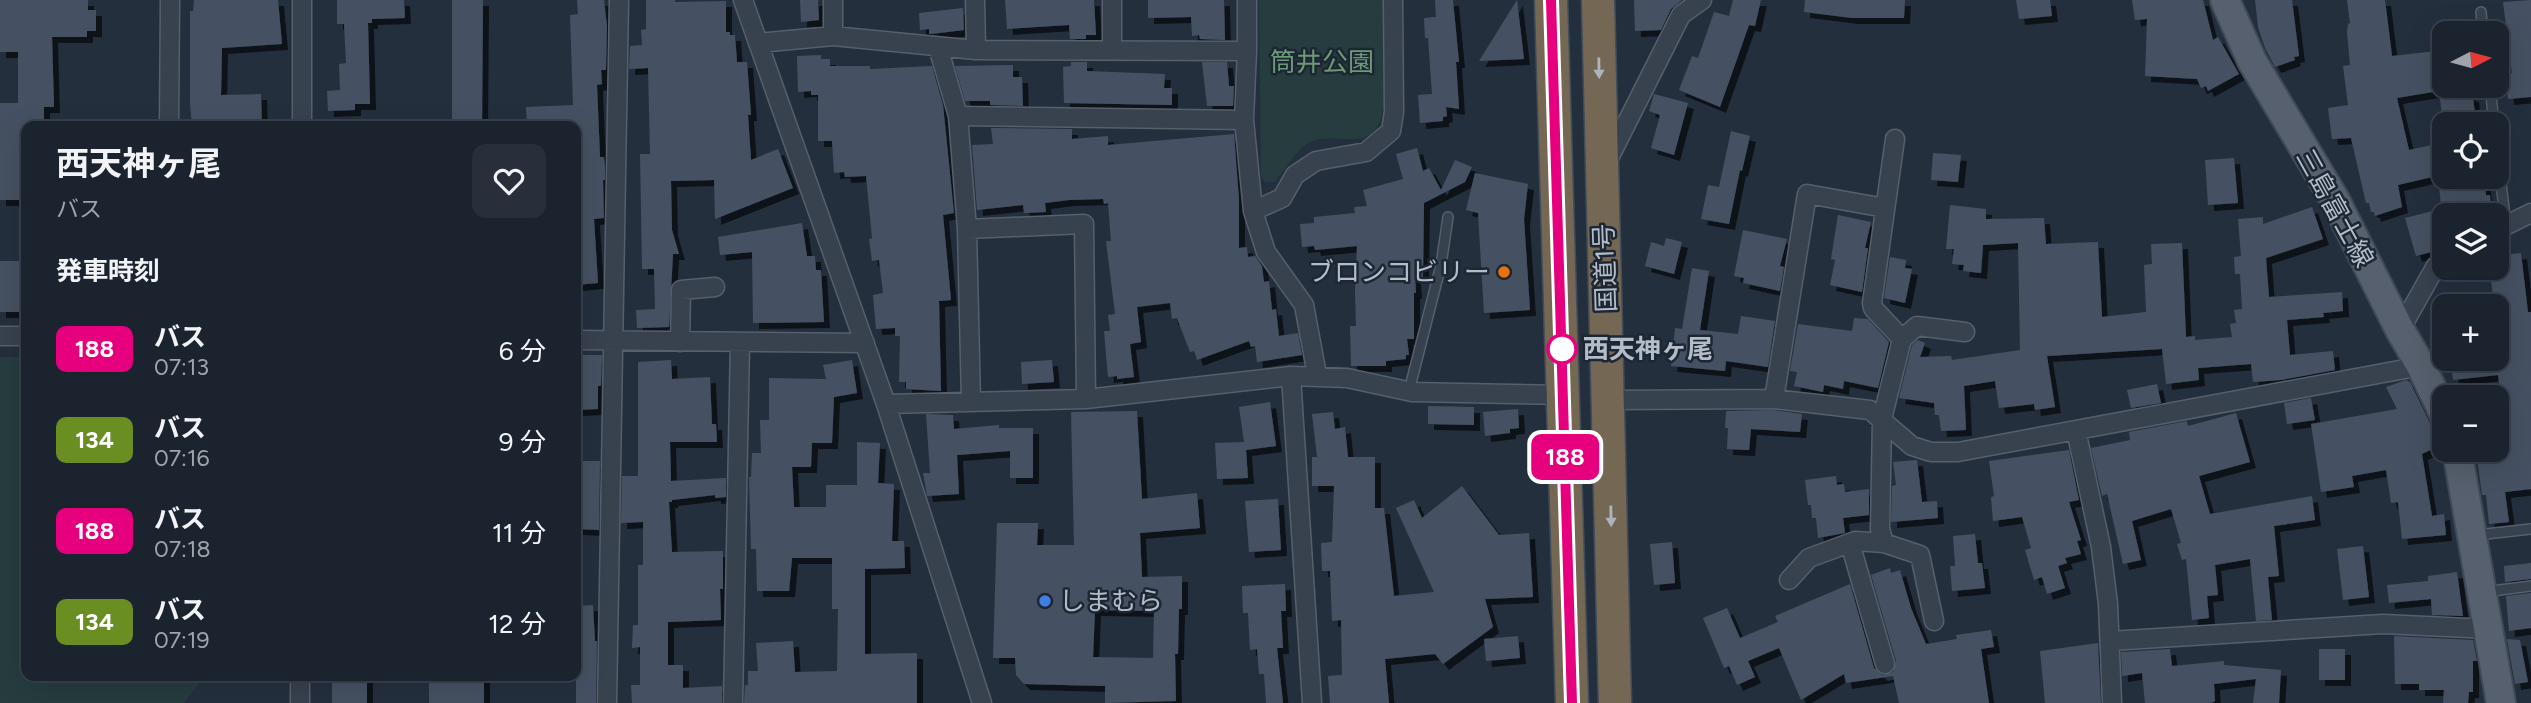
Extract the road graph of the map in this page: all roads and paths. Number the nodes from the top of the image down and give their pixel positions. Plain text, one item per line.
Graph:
1 (170, 0) edge
2 (302, 0) edge
3 (619, 0) edge
4 (743, 0) edge
5 (833, 0) edge
6 (975, 0) edge
7 (1112, 0) edge
8 (1247, 0) edge
9 (1393, 0) edge
10 (1551, 0) edge
11 (1598, 0) edge
12 (1702, 0) edge
13 (2225, 0) edge
14 (2481, 12) dead end
15 (2482, 21) edge
16 (834, 36) junction
17 (758, 43) junction
18 (938, 47) junction
19 (976, 50) junction
20 (1112, 50) junction
21 (1247, 51) junction
22 (958, 116) junction
23 (1244, 120) junction
24 (169, 121) edge
25 (302, 121) edge
26 (1895, 139) dead end
27 (1602, 173) junction
28 (1885, 208) junction
29 (1253, 211) junction
30 (2531, 213) edge
31 (1448, 217) dead end
32 (2509, 224) edge
33 (967, 229) junction
34 (2432, 273) edge
35 (715, 287) dead end
36 (2400, 330) junction
37 (1965, 332) dead end
38 (0, 336) edge
39 (21, 336) edge
40 (1902, 338) junction
41 (581, 340) edge
42 (613, 340) junction
43 (680, 342) junction
44 (740, 342) junction
45 (865, 343) junction
46 (2421, 366) junction
47 (1317, 375) junction
48 (1291, 376) junction
49 (2432, 389) edge
50 (1409, 391) junction
51 (1563, 395) junction
52 (1086, 399) junction
53 (1774, 399) junction
54 (1609, 400) junction
55 (971, 402) junction
56 (886, 404) junction
57 (1882, 419) junction
58 (2076, 430) junction
59 (2459, 462) edge
60 (2531, 529) edge
61 (2473, 536) junction
62 (1850, 543) junction
63 (1884, 543) junction
64 (1788, 580) dead end
65 (2531, 586) edge
66 (2483, 592) junction
67 (1934, 621) dead end
68 (2490, 629) junction
69 (2110, 641) junction
70 (1885, 664) dead end
71 (300, 681) edge
72 (300, 703) edge
73 (607, 703) edge
74 (733, 703) edge
75 (982, 703) edge
76 (1312, 703) edge
77 (1572, 703) edge
78 (1615, 703) edge
79 (2112, 703) edge
80 (2501, 703) edge

1 - 24 street
2 - 25 street
3 - 42 street
4 - 17 street
5 - 16 street
6 - 19 street
7 - 20 street
8 - 21 street
9 - 29 street
10 - 51 highway, 国道1号
11 -> 27 highway, 国道1号
12 - 27 street
13 - 36 main road, 三島富士線
14 - 15 lane
16 - 17 street
16 - 18 street
17 - 45 street
18 - 19 street
18 - 22 street
19 - 20 street
20 - 21 street
21 - 23 street
22 - 23 street
22 - 33 street
23 - 29 street
26 - 28 street
27 - 54 highway, 国道1号
28 - 40 street
28 - 53 street
29 - 47 street
30 - 32 street
31 - 50 lane
33 - 52 street
33 - 55 street
34 - 36 street
35 - 43 street
36 - 46 main road, 三島富士線
37 - 40 street
38 - 39 street
40 - 57 street
41 - 42 street
42 - 43 street
42 - 73 street
43 - 44 street
44 - 45 street
44 - 74 street
45 - 56 street
46 - 49 main road, 三島富士線
46 - 58 street
47 - 48 street
47 - 50 street
48 - 52 street
48 - 76 street
50 - 51 street
51 - 77 highway, 国道1号
52 - 55 street
53 - 54 street
53 - 57 street
54 -> 78 highway, 国道1号
55 - 56 street
56 - 75 street
57 - 58 street
57 - 63 street
58 - 69 street
59 - 61 main road
60 - 61 lane
61 - 66 main road
62 - 63 street
62 - 64 street
62 - 70 street
63 - 67 street
65 - 66 lane
66 - 68 main road
68 - 69 street
68 - 80 main road
69 - 79 street
71 - 72 street

